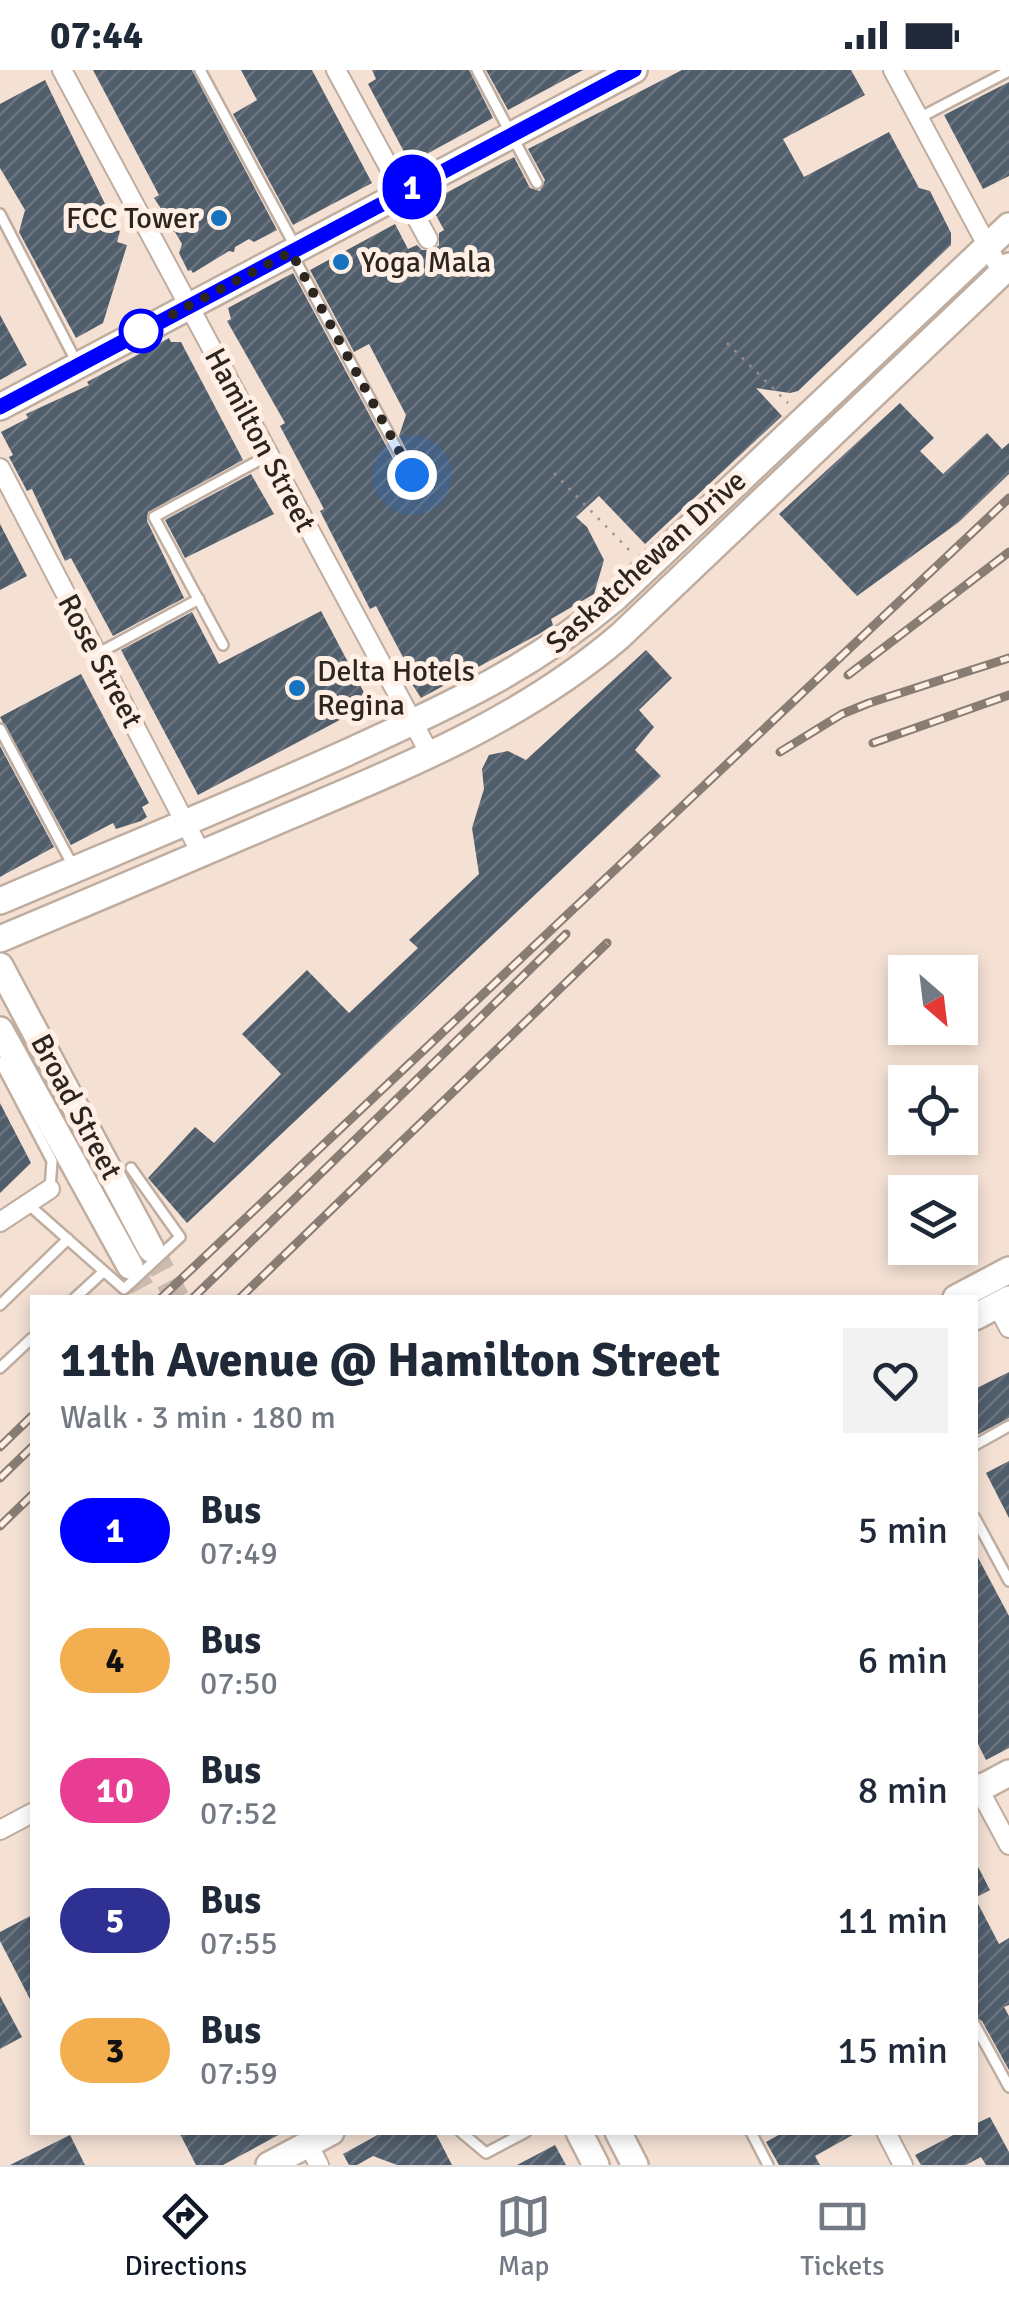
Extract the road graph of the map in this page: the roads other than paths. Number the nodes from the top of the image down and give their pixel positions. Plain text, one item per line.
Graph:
1 (62, 70) edge
2 (200, 70) edge
3 (336, 70) edge
4 (476, 70) edge
5 (893, 70) edge
6 (1009, 71) edge
7 (622, 73) edge
8 (919, 118) junction
9 (511, 135) junction
10 (537, 183) dead end
11 (402, 192) junction
12 (0, 214) edge
13 (1009, 226) edge
14 (428, 239) dead end
15 (986, 244) junction
16 (294, 250) junction
17 (1005, 270) edge
18 (188, 306) junction
19 (78, 366) junction
20 (837, 402) junction
21 (0, 407) edge
22 (822, 444) junction
23 (269, 455) junction
24 (0, 468) edge
25 (412, 475) dead end
26 (198, 599) junction
27 (223, 644) dead end
28 (97, 654) junction
29 (413, 722) junction
30 (0, 730) edge
31 (432, 756) junction
32 (186, 824) junction
33 (201, 854) junction
34 (74, 869) junction
35 (0, 900) edge
36 (0, 940) edge
37 (0, 966) edge
38 (0, 1030) edge
39 (0, 1062) edge
40 (10, 1082) junction
41 (0, 1088) edge
42 (132, 1168) dead end
43 (50, 1189) joint
44 (27, 1203) junction
45 (0, 1222) edge
46 (68, 1239) junction
47 (151, 1250) tunnel mouth
48 (130, 1266) tunnel mouth
49 (1009, 1270) edge
50 (102, 1273) junction
51 (78, 1295) edge
52 (962, 1295) edge
53 (0, 1305) edge
54 (30, 1340) edge
55 (0, 1368) edge
56 (1009, 1426) edge
57 (978, 1442) edge
58 (978, 1524) edge
59 (1009, 1581) edge
60 (1009, 1773) edge
61 (978, 1786) edge
62 (978, 1791) edge
63 (30, 1814) edge
64 (0, 1830) edge
65 (1009, 1845) edge
66 (978, 2031) edge
67 (1009, 2088) edge
68 (465, 2135) edge
69 (520, 2135) edge
70 (581, 2135) edge
71 (620, 2135) edge
72 (753, 2135) edge
73 (888, 2135) edge
74 (319, 2147) edge
75 (486, 2153) junction
76 (269, 2165) edge
77 (492, 2165) edge
78 (596, 2165) edge
79 (635, 2165) edge
80 (768, 2165) edge
81 (903, 2165) edge

1 - 18 street, Hamilton Street
2 - 16 lane
3 - 11 street
4 - 9 lane
5 - 8 street
6 - 8 lane
7 - 9 main road
8 - 15 street
9 - 10 lane
9 - 11 main road
11 - 14 street
11 - 16 main road
12 - 19 lane
13 - 15 main road, Saskatchewan Drive
15 - 17 street
15 - 20 main road, Saskatchewan Drive
16 - 18 main road
16 - 25 lane
17 - 22 main road, Saskatchewan Drive
18 - 19 main road
18 - 23 street, Hamilton Street
19 - 21 main road
20 - 22 lane
20 - 29 main road, Saskatchewan Drive
22 - 31 main road, Saskatchewan Drive
23 - 26 lane
23 - 29 street, Hamilton Street
24 - 28 street, Rose Street
26 - 27 lane
26 - 28 lane
28 - 32 street, Rose Street
29 - 31 street, Hamilton Street
29 - 32 main road, Saskatchewan Drive
30 - 34 lane
31 - 33 main road, Saskatchewan Drive
32 - 33 street, Rose Street
32 - 34 main road, Saskatchewan Drive
33 - 36 main road, Saskatchewan Drive
34 - 35 main road, Saskatchewan Drive
37 - 47 main road, Broad Street
38 - 48 main road, Broad Street
39 - 40 lane
40 - 41 lane
40 - 43 lane
42 - 50 lane
43 - 44 street
44 - 45 street
44 - 46 lane
46 - 50 lane
46 - 53 lane
49 - 52 main road
50 - 51 lane
54 - 55 lane
56 - 57 lane
58 - 59 lane
60 - 61 main road
62 - 65 street
63 - 64 street
66 - 67 lane
68 - 75 lane
69 - 75 lane
70 - 78 main road
71 - 79 main road
72 - 80 lane
73 - 81 street
74 - 76 main road
75 - 77 lane

